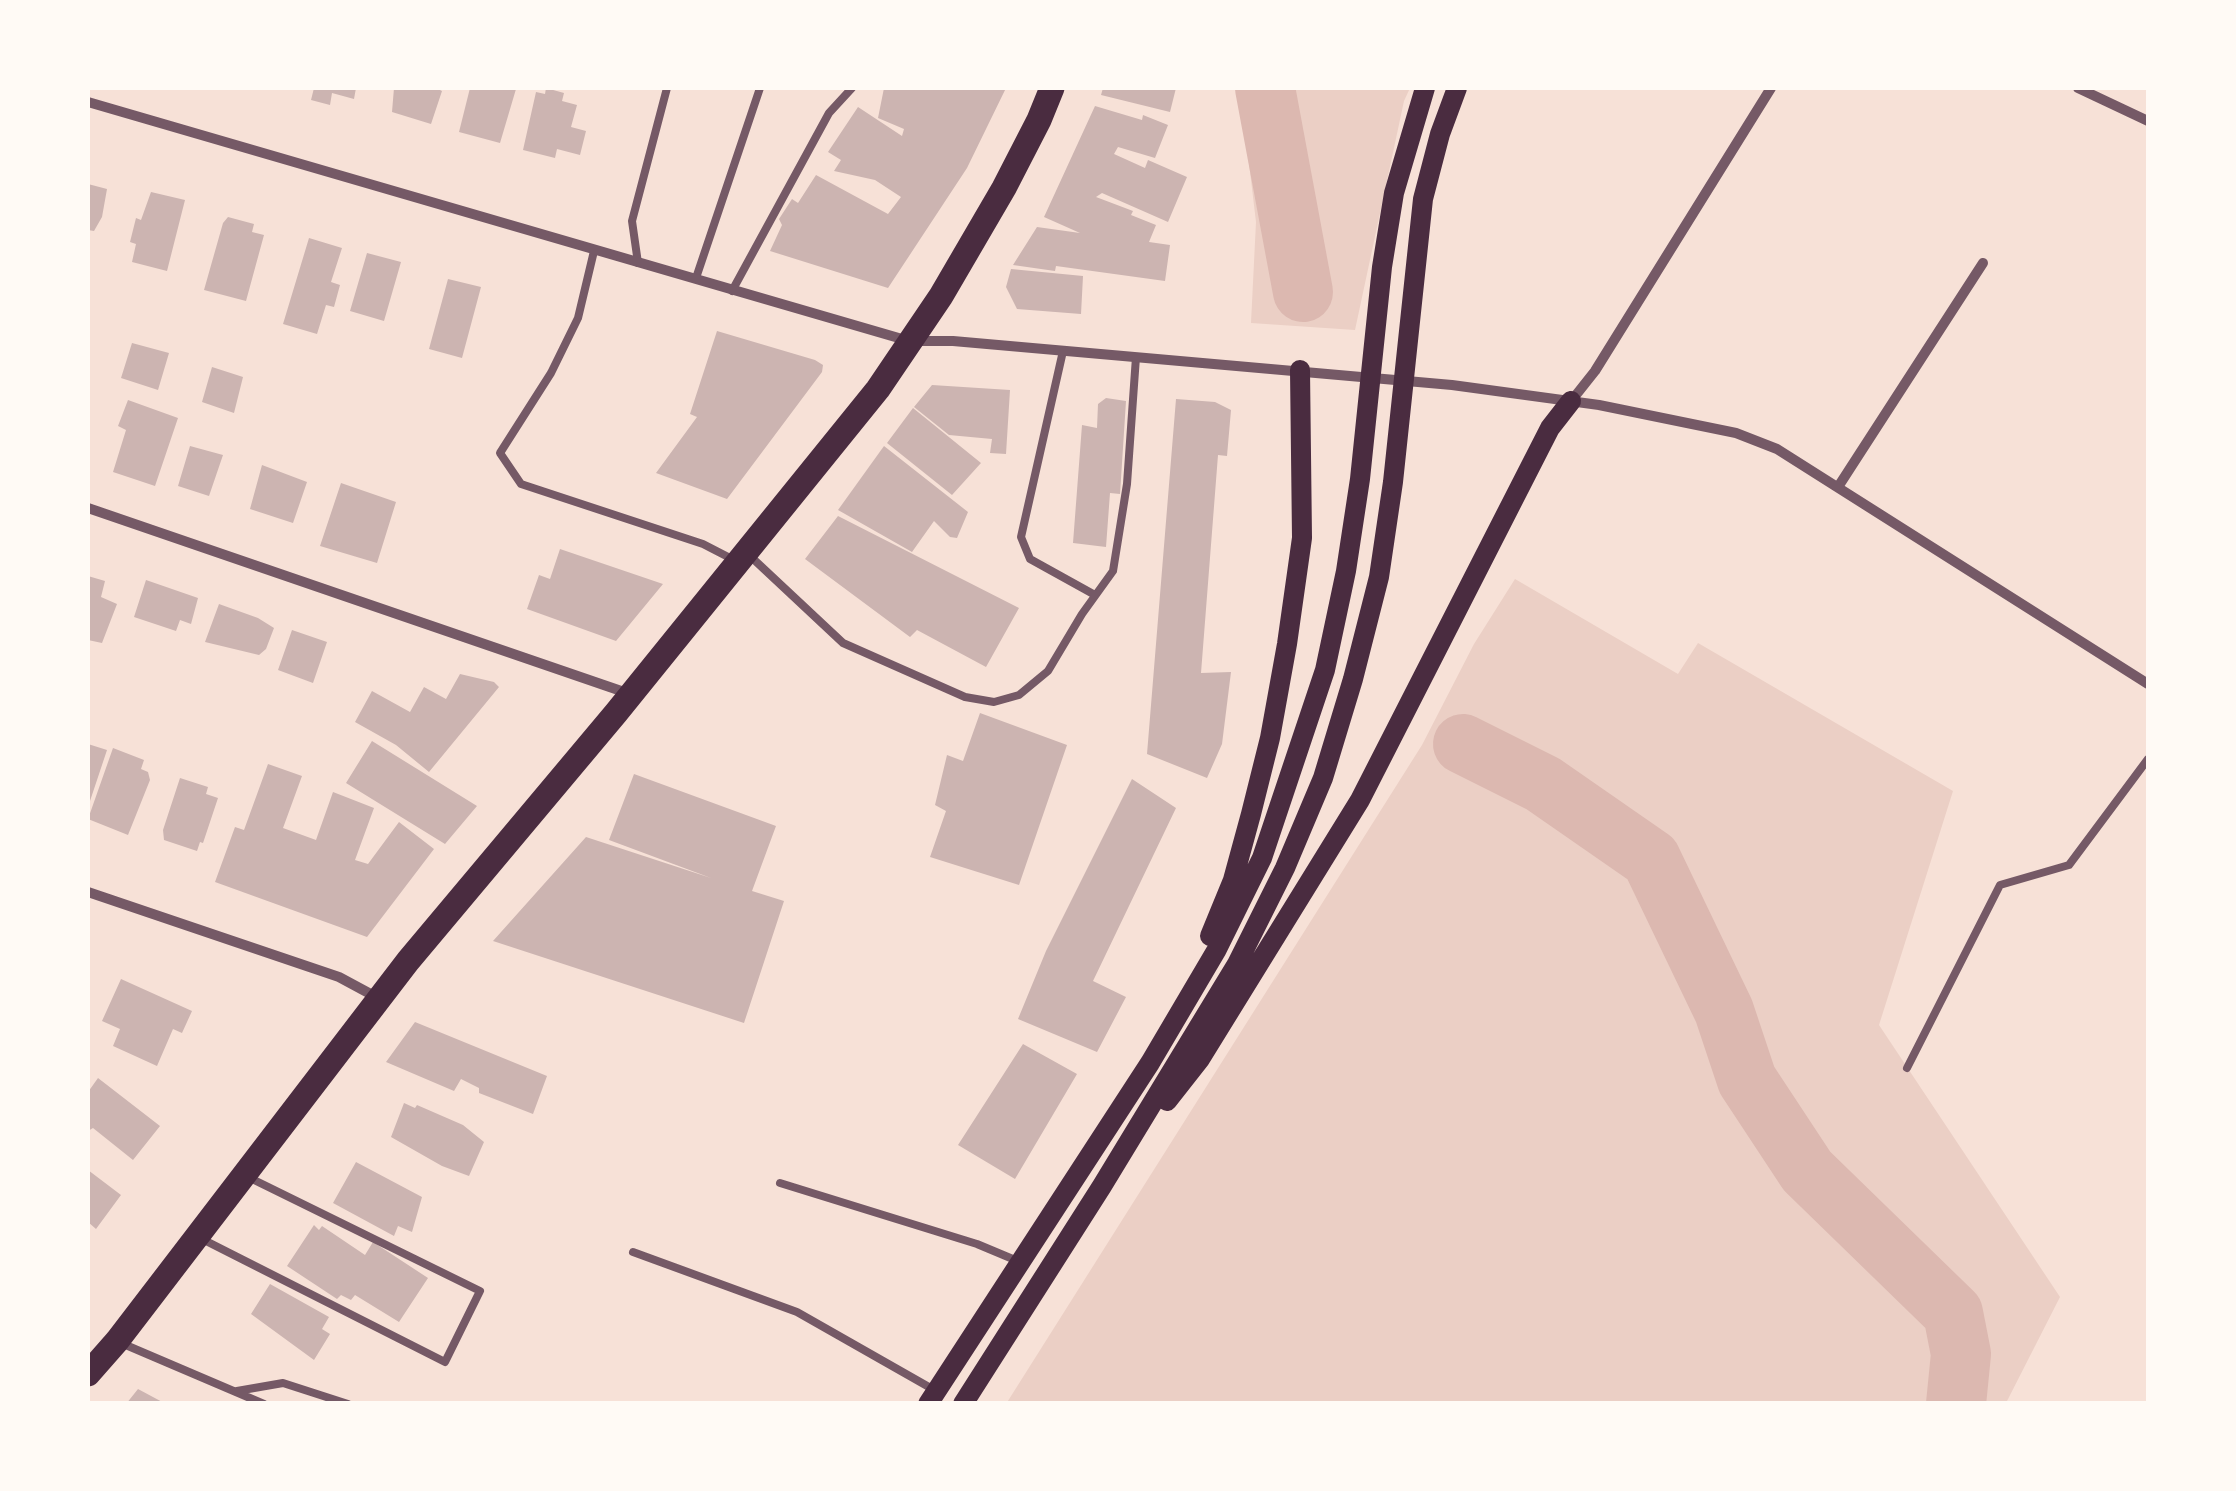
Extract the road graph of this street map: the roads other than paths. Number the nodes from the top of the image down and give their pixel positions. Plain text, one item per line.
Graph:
1 (667, 88) edge
2 (760, 88) edge
3 (852, 88) edge
4 (1052, 88) edge
5 (1425, 88) edge
6 (1457, 88) edge
7 (1771, 88) edge
8 (2078, 88) edge
9 (88, 102) edge
10 (2148, 121) edge
11 (594, 251) junction
12 (638, 263) junction
13 (1983, 263) dead end
14 (696, 278) junction
15 (732, 290) junction
16 (909, 342) junction
17 (1062, 351) junction
18 (1136, 357) junction
19 (1300, 370) junction
20 (1571, 401) junction
21 (1838, 486) junction
22 (88, 508) edge
23 (742, 557) junction
24 (1095, 595) junction
25 (2148, 684) edge
26 (631, 694) junction
27 (2148, 759) edge
28 (88, 892) edge
29 (379, 999) junction
30 (1150, 1063) junction
31 (1907, 1068) dead end
32 (243, 1174) junction
33 (780, 1183) dead end
34 (1102, 1186) junction
35 (196, 1236) junction
36 (633, 1252) dead end
37 (1020, 1262) junction
38 (117, 1341) junction
39 (88, 1374) edge
40 (235, 1392) junction
41 (932, 1398) edge
42 (264, 1404) edge
43 (348, 1404) edge
44 (963, 1404) edge

1 - 12 lane
2 - 14 lane
3 - 15 lane
4 - 16 main road
5 - 30 main road
6 - 34 main road
7 - 20 street
8 - 10 street
9 - 11 street
11 - 12 street
11 - 23 lane
12 - 14 street
13 - 21 street
14 - 15 street
15 - 16 street
16 - 17 street
16 - 23 main road
17 - 18 street
17 - 24 lane
18 - 19 street
18 - 24 lane
19 - 20 street
19 - 30 main road
20 - 21 street
20 - 34 main road
21 - 25 street
22 - 26 street
23 - 24 lane
23 - 26 main road
26 - 29 main road
27 - 31 lane
28 - 29 street
29 - 32 main road
30 - 37 main road
32 - 35 main road
32 - 35 lane
33 - 37 lane
34 - 44 main road
35 - 38 main road
36 - 41 lane
37 - 41 main road
38 - 39 main road
38 - 40 lane
40 - 42 lane
40 - 43 lane

